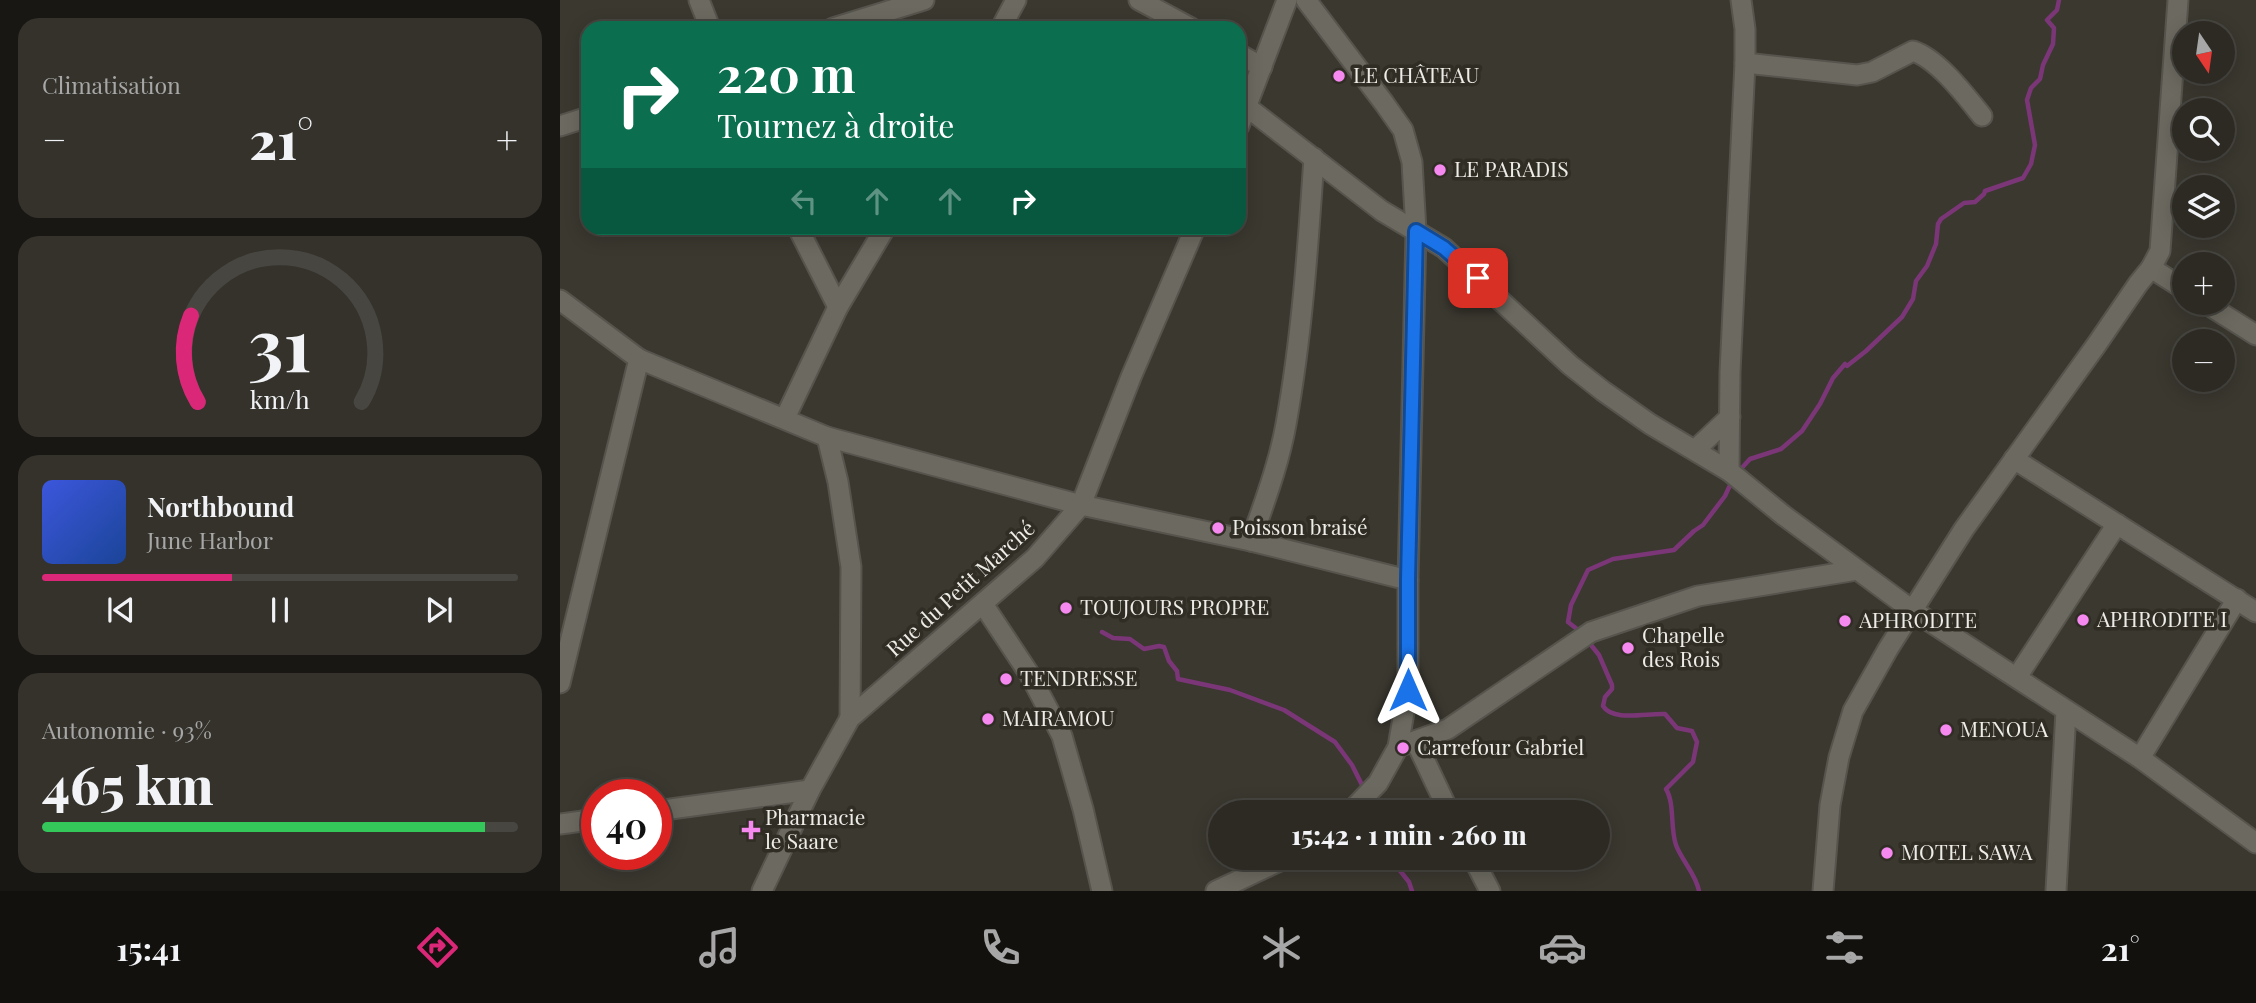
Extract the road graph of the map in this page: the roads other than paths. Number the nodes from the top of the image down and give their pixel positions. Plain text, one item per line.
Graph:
1 (699, 0) edge
2 (924, 0) edge
3 (1016, 0) edge
4 (1139, 0) edge
5 (1178, 0) edge
6 (1287, 0) edge
7 (1306, 0) edge
8 (1741, 0) edge
9 (2178, 0) edge
10 (707, 21) edge
11 (856, 21) edge
12 (1005, 21) edge
13 (1179, 21) edge
14 (1186, 21) edge
15 (1246, 58) edge
16 (1745, 63) junction
17 (1262, 67) junction
18 (1247, 107) joint
19 (1982, 116) dead end
20 (581, 119) edge
21 (560, 126) edge
22 (1314, 158) junction
23 (1416, 231) junction
24 (802, 235) edge
25 (881, 235) edge
26 (1192, 235) edge
27 (2151, 268) junction
28 (2172, 281) edge
29 (560, 300) edge
30 (838, 307) junction
31 (2225, 315) edge
32 (2256, 335) edge
33 (639, 359) junction
34 (1730, 417) junction
35 (785, 418) junction
36 (827, 437) junction
37 (1695, 450) junction
38 (2014, 459) junction
39 (1734, 475) junction
40 (1081, 505) junction
41 (2117, 524) junction
42 (1251, 541) junction
43 (1857, 570) junction
44 (1408, 580) junction
45 (2237, 599) junction
46 (983, 604) junction
47 (1912, 610) junction
48 (2256, 612) edge
49 (2017, 677) junction
50 (560, 684) edge
51 (2066, 711) junction
52 (850, 718) junction
53 (1407, 745) junction
54 (2140, 758) junction
55 (810, 790) junction
56 (1362, 800) edge
57 (1441, 800) edge
58 (672, 809) edge
59 (581, 821) edge
60 (560, 824) edge
61 (2256, 843) edge
62 (1261, 870) edge
63 (1479, 870) edge
64 (762, 891) edge
65 (1102, 891) edge
66 (1216, 891) edge
67 (1490, 891) edge
68 (1824, 891) edge
69 (2056, 891) edge

1 - 10 street
2 - 11 street
3 - 12 street
4 - 13 street
5 - 14 street
6 - 17 street
7 - 23 street
8 - 16 street
9 - 27 street
15 - 17 street
16 - 19 street
16 - 34 street
17 - 18 street
18 - 22 street
20 - 21 street
22 - 23 street
22 - 42 street
23 - 37 street
23 - 44 street
24 - 30 street
25 - 30 street
26 - 40 street, Rue du Petit Marché
27 - 28 street
27 - 38 street
29 - 33 street
30 - 35 street
31 - 32 street
33 - 35 street
33 - 50 street
34 - 37 street
34 - 39 street
35 - 36 street
36 - 40 street
36 - 52 street
37 - 39 street
38 - 41 street
38 - 47 street
39 - 43 street
40 - 42 street
40 - 46 street, Rue du Petit Marché
41 - 45 street
41 - 49 street
42 - 44 street
43 - 47 street
43 - 53 street
44 - 53 street
45 - 48 street
45 - 54 street
46 - 52 street, Rue du Petit Marché
46 - 65 street
47 - 49 street
47 - 68 street
49 - 51 street
51 - 54 street
51 - 69 street
52 - 55 street, Rue du Petit Marché
53 - 56 street
53 - 57 street
54 - 61 street
55 - 58 street
55 - 64 street, Rue du Petit Marché
59 - 60 street
62 - 66 street
63 - 67 street

